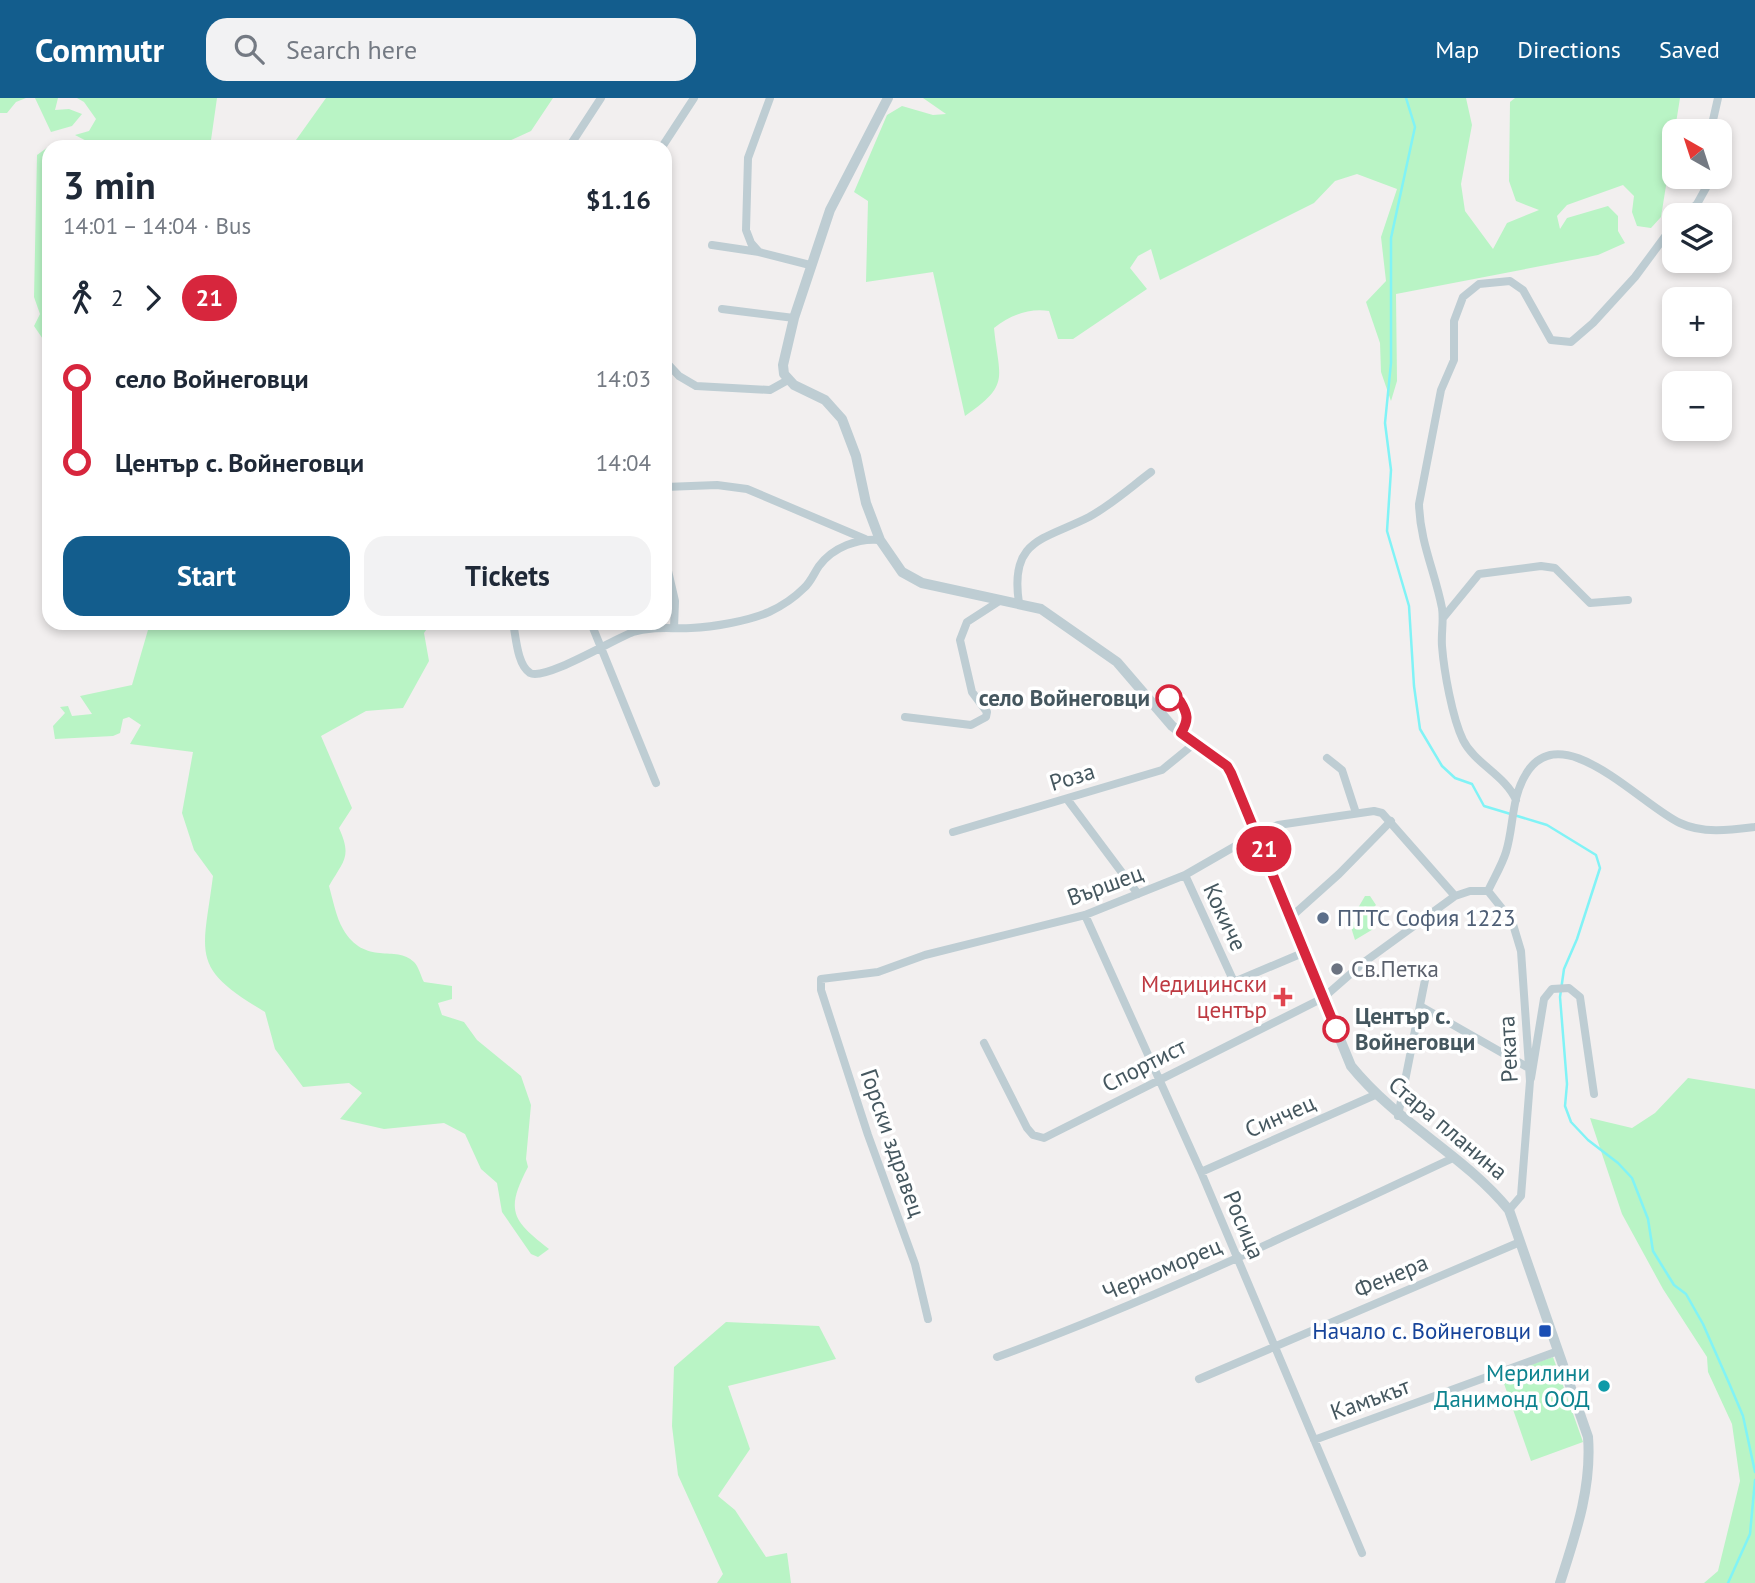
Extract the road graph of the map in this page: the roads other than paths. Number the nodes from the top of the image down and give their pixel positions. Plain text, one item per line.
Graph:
1 (601, 98) edge
2 (694, 98) edge
3 (770, 98) edge
4 (1718, 98) edge
5 (886, 99) edge
6 (1713, 119) edge
7 (574, 140) edge
8 (667, 140) edge
9 (1662, 240) edge
10 (712, 245) dead end
11 (759, 252) junction
12 (810, 265) junction
13 (722, 309) dead end
14 (793, 318) junction
15 (672, 368) edge
16 (788, 380) junction
17 (1151, 472) dead end
18 (672, 487) edge
19 (865, 539) junction
20 (880, 540) junction
21 (672, 588) edge
22 (1001, 600) junction
23 (1628, 600) dead end
24 (1019, 603) junction
25 (1443, 619) junction
26 (674, 628) joint
27 (515, 630) edge
28 (594, 630) edge
29 (628, 630) edge
30 (600, 645) junction
31 (905, 717) dead end
32 (1195, 743) junction
33 (1327, 758) dead end
34 (656, 783) dead end
35 (1067, 799) junction
36 (1516, 800) junction
37 (1356, 813) junction
38 (1391, 821) junction
39 (1755, 827) edge
40 (953, 832) dead end
41 (1258, 833) junction
42 (1185, 876) junction
43 (1488, 891) junction
44 (1138, 894) junction
45 (1455, 896) junction
46 (1085, 915) junction
47 (1291, 917) junction
48 (1305, 952) junction
49 (1426, 975) dead end
50 (821, 979) joint
51 (1323, 998) junction
52 (1420, 1006) junction
53 (984, 1043) dead end
54 (1527, 1067) junction
55 (1159, 1078) junction
56 (1530, 1081) junction
57 (1594, 1094) dead end
58 (1375, 1095) junction
59 (1398, 1116) junction
60 (1453, 1158) junction
61 (1201, 1172) junction
62 (1509, 1210) junction
63 (1520, 1242) junction
64 (1236, 1259) junction
65 (928, 1319) dead end
66 (1276, 1347) junction
67 (1558, 1351) junction
68 (997, 1357) dead end
69 (1199, 1379) dead end
70 (1314, 1440) junction
71 (1362, 1553) dead end
72 (1560, 1583) edge

1 - 7 street
2 - 8 street
3 - 11 street
4 - 6 street
5 - 12 street
9 - 25 street
10 - 11 street
11 - 12 street
12 - 14 street
13 - 14 street
14 - 16 street
15 - 16 street
16 - 20 street, Стара планина
17 - 24 street
18 - 19 street
19 - 20 street
19 - 26 street
20 - 22 street, Стара планина
21 - 26 street
22 - 24 street, Стара планина
22 - 31 street
23 - 25 street
24 - 32 street, Стара планина
25 - 36 street
27 - 30 street
28 - 30 street
29 - 30 street
30 - 34 street
32 - 35 street, Роза
32 - 41 street, Стара планина
33 - 37 street
35 - 40 street, Роза
35 - 44 street
36 - 39 street
36 - 43 street
37 - 38 street, Вършец
37 - 41 street, Вършец
38 - 45 street
38 - 47 street
41 - 42 street, Вършец
41 - 47 street, Стара планина
42 - 44 street, Вършец
42 - 48 street, Кокиче
43 - 45 street, Спортист
43 - 54 street, Реката
44 - 46 street, Вършец
45 - 51 street, Спортист
46 - 50 street, Вършец
46 - 55 street, Росица
47 - 48 street, Стара планина
48 - 51 street, Стара планина
49 - 52 street
50 - 65 street, Горски здравец
51 - 55 street, Спортист
51 - 58 street, Стара планина
52 - 54 street
52 - 59 street
53 - 55 street, Спортист
54 - 56 street, Реката
55 - 61 street, Росица
56 - 57 street
56 - 62 street, Реката
58 - 59 street, Стара планина
58 - 61 street, Синчец
59 - 60 street, Стара планина
60 - 62 street, Стара планина
60 - 64 street, Черноморец
61 - 64 street, Росица
62 - 63 street, Стара планина
63 - 66 street, Фенера
63 - 67 street, Стара планина
64 - 66 street, Росица
64 - 68 street, Черноморец
66 - 69 street, Фенера
66 - 70 street, Росица
67 - 70 street, Камъкът
67 - 72 street, Стара планина
70 - 71 street, Росица

